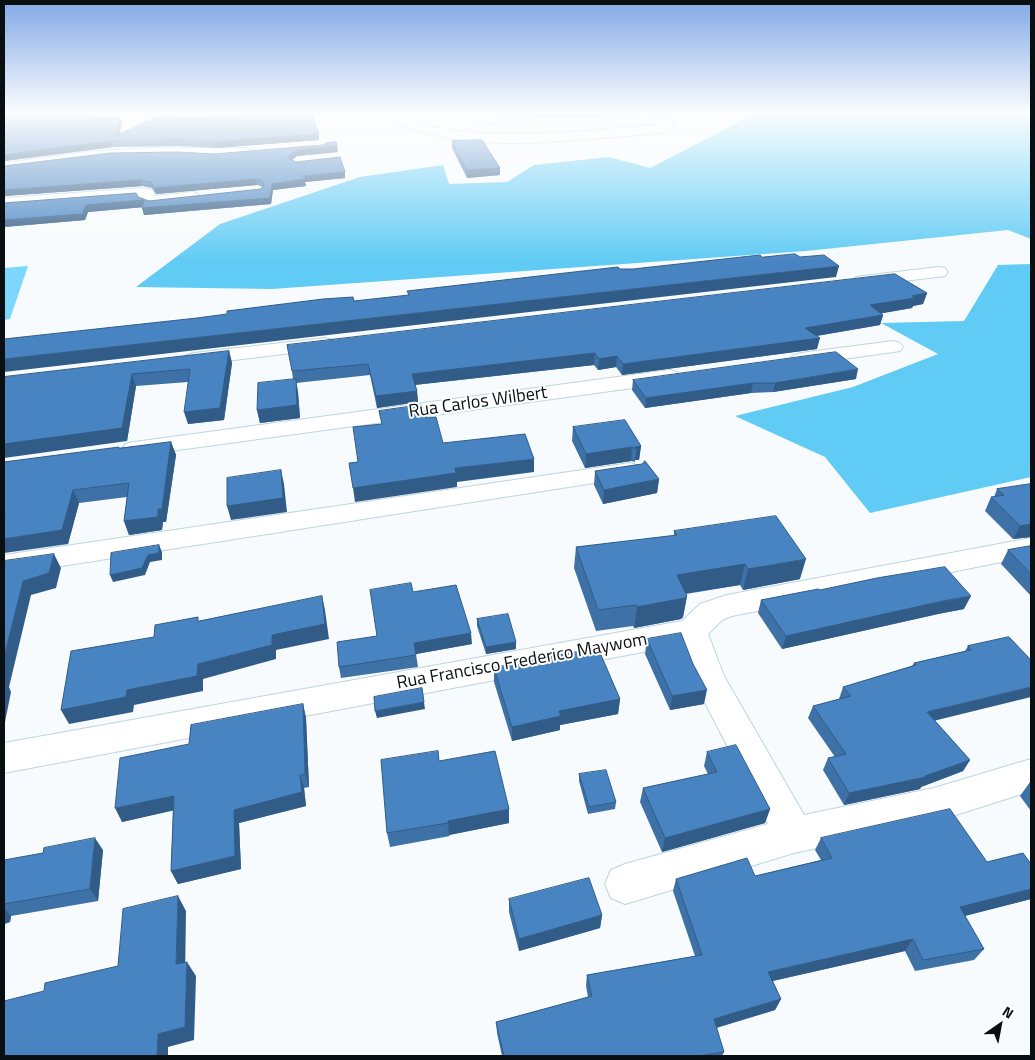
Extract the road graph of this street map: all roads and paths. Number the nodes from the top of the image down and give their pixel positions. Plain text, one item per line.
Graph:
1 (32, 162) edge
2 (4, 166) edge
3 (210, 196) edge
4 (4, 203) edge
5 (939, 272) dead end
6 (841, 283) edge
7 (339, 342) edge
8 (894, 347) dead end
9 (785, 361) edge
10 (171, 362) edge
11 (686, 375) edge
12 (112, 452) edge
13 (631, 470) edge
14 (1031, 547) edge
15 (4, 565) edge
16 (691, 631) junction
17 (4, 758) edge
18 (1031, 775) edge
19 (794, 835) junction
20 (625, 884) dead end

1 - 2 street
3 - 4 street
5 - 6 street
7 - 10 street
8 - 9 street
11 - 12 street, Rua Carlos Wilbert
13 - 15 street
14 - 16 street
16 - 17 street, Rua Francisco Frederico Maywom
16 - 19 street
18 - 19 street
19 - 20 street

